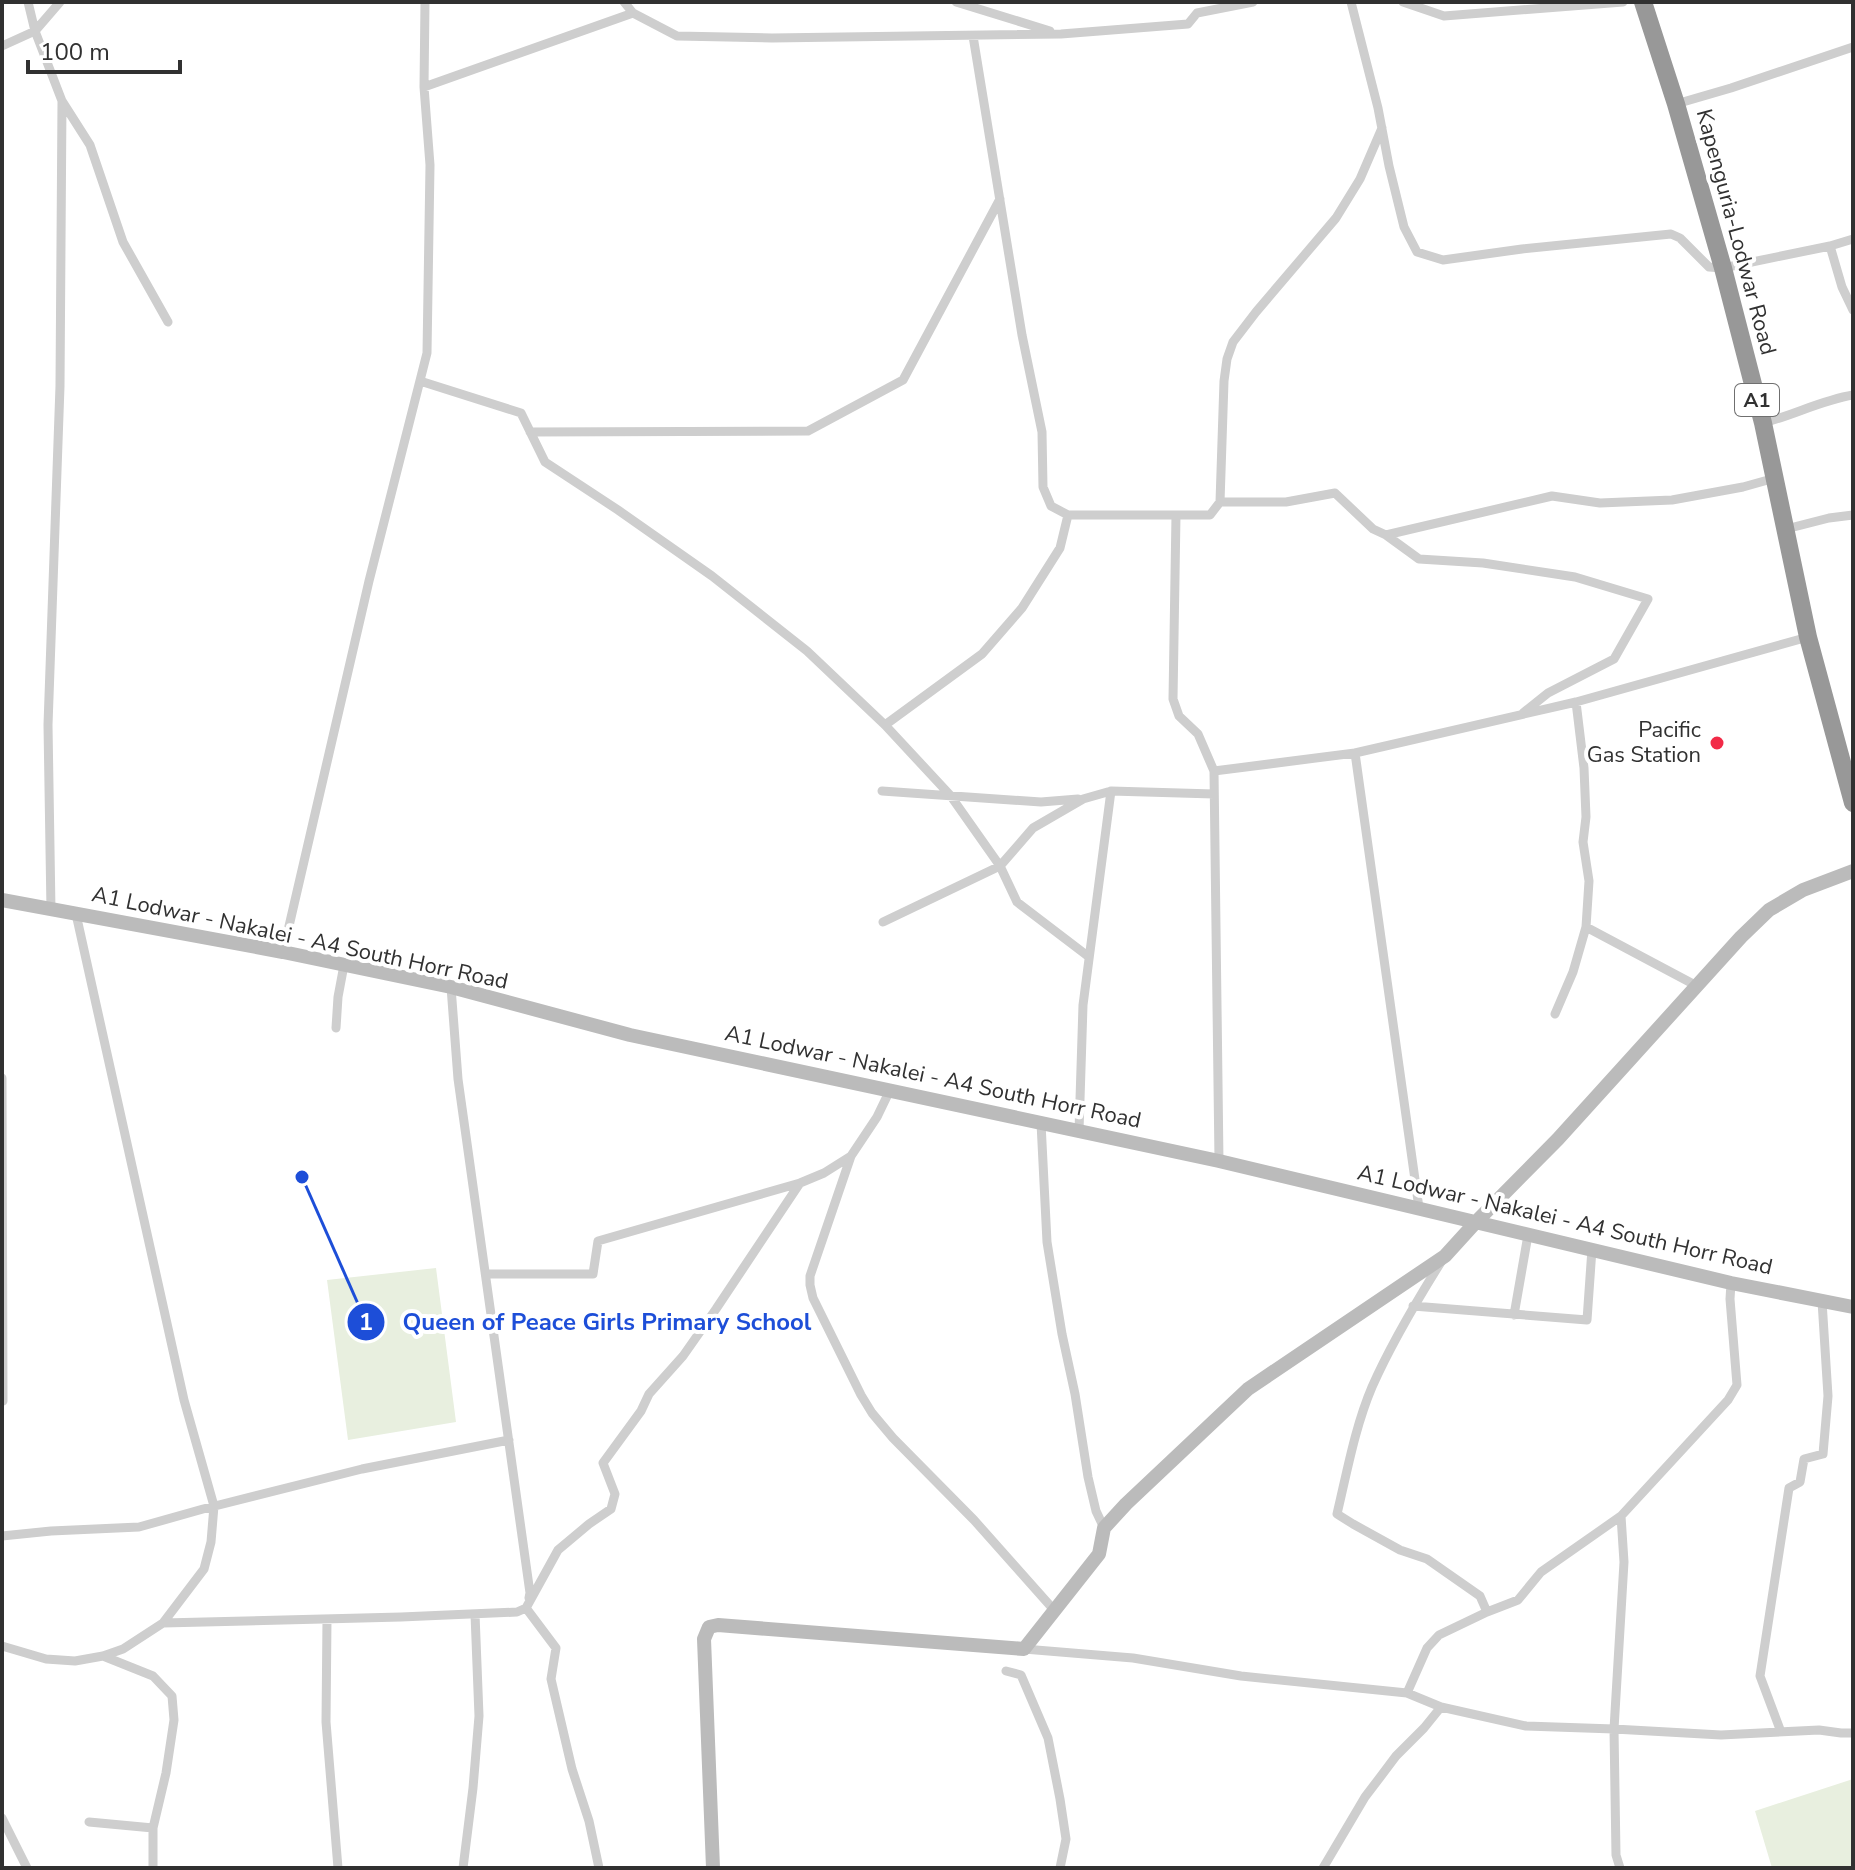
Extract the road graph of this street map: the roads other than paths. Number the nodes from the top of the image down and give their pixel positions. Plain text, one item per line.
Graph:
1 (28, 2) edge
2 (60, 2) edge
3 (425, 2) edge
4 (624, 2) edge
5 (956, 2) edge
6 (1253, 2) edge
7 (1351, 2) edge
8 (1403, 2) edge
9 (1623, 2) edge
10 (1643, 2) edge
11 (633, 13) junction
12 (35, 31) junction
13 (1061, 34) junction
14 (973, 36) junction
15 (2, 46) edge
16 (1853, 47) edge
17 (424, 87) junction
18 (62, 101) junction
19 (1676, 104) junction
20 (1382, 128) junction
21 (1000, 199) junction
22 (1853, 239) edge
23 (1830, 246) junction
24 (1723, 268) junction
25 (1853, 310) edge
26 (168, 322) dead end
27 (420, 381) junction
28 (1853, 395) edge
29 (1763, 423) junction
30 (530, 432) junction
31 (1775, 478) junction
32 (1220, 502) junction
33 (1068, 515) junction
34 (1176, 515) junction
35 (1853, 515) edge
36 (1786, 529) junction
37 (1386, 535) junction
38 (1808, 637) junction
39 (1576, 702) junction
40 (1519, 715) junction
41 (885, 725) junction
42 (1355, 753) junction
43 (1214, 771) junction
44 (882, 791) dead end
45 (1111, 791) junction
46 (1214, 794) junction
47 (950, 795) junction
48 (1083, 799) junction
49 (1853, 803) edge
50 (1000, 866) junction
51 (1853, 871) edge
52 (2, 900) edge
53 (51, 910) junction
54 (76, 914) junction
55 (883, 922) dead end
56 (1586, 927) junction
57 (283, 952) junction
58 (1089, 957) junction
59 (344, 965) junction
60 (1697, 986) junction
61 (451, 987) junction
62 (1555, 1014) dead end
63 (336, 1028) dead end
64 (2, 1078) edge
65 (890, 1090) junction
66 (1041, 1123) junction
67 (1079, 1131) junction
68 (851, 1156) junction
69 (1219, 1161) junction
70 (800, 1183) junction
71 (1419, 1208) junction
72 (1475, 1223) junction
73 (1528, 1235) junction
74 (1592, 1249) junction
75 (1445, 1256) junction
76 (486, 1274) junction
77 (1731, 1283) junction
78 (1822, 1301) junction
79 (1413, 1306) junction
80 (1853, 1307) edge
81 (1514, 1315) junction
82 (2, 1401) edge
83 (509, 1440) junction
84 (214, 1506) junction
85 (1621, 1516) junction
86 (1104, 1528) junction
87 (2, 1536) edge
88 (527, 1605) junction
89 (1054, 1610) junction
90 (1487, 1612) junction
91 (475, 1614) junction
92 (327, 1619) junction
93 (163, 1623) junction
94 (2, 1646) edge
95 (1024, 1649) junction
96 (103, 1656) junction
97 (1006, 1671) dead end
98 (1407, 1693) junction
99 (1441, 1707) junction
100 (1614, 1729) junction
101 (1781, 1732) junction
102 (1853, 1733) edge
103 (2, 1818) edge
104 (89, 1822) dead end
105 (153, 1828) junction
106 (27, 1868) edge
107 (153, 1868) edge
108 (338, 1868) edge
109 (463, 1868) edge
110 (599, 1868) edge
111 (713, 1868) edge
112 (1060, 1868) edge
113 (1323, 1868) edge
114 (1620, 1868) edge

1 - 12 street
2 - 12 street
3 - 17 street
4 - 11 street
5 - 13 street
6 - 13 street
7 - 20 street
8 - 9 street
10 - 19 highway, Kapenguria-Lodwar Road / A1
11 - 14 street
11 - 17 street
12 - 15 street
12 - 18 street
13 - 14 street
14 - 21 street
16 - 19 street
17 - 27 street
18 - 26 street
18 - 53 street
19 - 24 highway, Kapenguria-Lodwar Road / A1
20 - 24 street
20 - 32 street
21 - 30 street
21 - 33 street
22 - 23 street
23 - 24 street
23 - 25 street
24 - 29 highway, Kapenguria-Lodwar Road / A1
27 - 30 street
27 - 57 street
28 - 29 street
29 - 31 highway, Kapenguria-Lodwar Road / A1
30 - 41 street
31 - 36 highway, Kapenguria-Lodwar Road / A1
31 - 37 street
32 - 34 street
32 - 37 street
33 - 34 street
33 - 41 street
34 - 43 street
35 - 36 street
36 - 38 highway, Kapenguria-Lodwar Road / A1
37 - 40 street
38 - 39 street
38 - 49 highway, Kapenguria-Lodwar Road / A1
39 - 40 street
39 - 56 street
40 - 42 street
41 - 47 street
42 - 43 street
42 - 71 street
43 - 46 street
44 - 47 street
45 - 46 street
45 - 48 street
45 - 58 street
46 - 69 street
47 - 48 street
47 - 50 street
48 - 50 street
50 - 55 street
50 - 58 street
51 - 60 main road
52 - 53 main road, A1 Lodwar - Nakalei - A4 South Horr Road
53 - 54 main road, A1 Lodwar - Nakalei - A4 South Horr Road
54 - 57 main road, A1 Lodwar - Nakalei - A4 South Horr Road
54 - 84 street
56 - 60 street
56 - 62 street
57 - 59 main road, A1 Lodwar - Nakalei - A4 South Horr Road
58 - 67 street
59 - 61 main road, A1 Lodwar - Nakalei - A4 South Horr Road
59 - 63 street
60 - 72 main road
61 - 65 main road, A1 Lodwar - Nakalei - A4 South Horr Road
61 - 76 street
64 - 82 street
65 - 66 main road, A1 Lodwar - Nakalei - A4 South Horr Road
65 - 68 street
66 - 67 main road, A1 Lodwar - Nakalei - A4 South Horr Road
66 - 86 street
67 - 69 main road, A1 Lodwar - Nakalei - A4 South Horr Road
68 - 70 street
68 - 89 street
69 - 71 main road, A1 Lodwar - Nakalei - A4 South Horr Road
70 - 76 street
70 - 88 street
71 - 72 main road, A1 Lodwar - Nakalei - A4 South Horr Road
72 - 73 main road, A1 Lodwar - Nakalei - A4 South Horr Road
72 - 75 main road
73 - 74 main road, A1 Lodwar - Nakalei - A4 South Horr Road
73 - 81 street
74 - 77 main road, A1 Lodwar - Nakalei - A4 South Horr Road
74 - 81 street
75 - 79 street
75 - 86 main road
76 - 83 street
77 - 78 main road, A1 Lodwar - Nakalei - A4 South Horr Road
77 - 85 street
78 - 80 main road, A1 Lodwar - Nakalei - A4 South Horr Road
78 - 101 street
79 - 81 street
79 - 90 street
83 - 84 street
83 - 88 street
84 - 87 street
84 - 93 street
85 - 90 street
85 - 100 street
86 - 89 main road
88 - 91 street
88 - 110 street
89 - 95 main road
90 - 98 street
91 - 92 street
91 - 109 street
92 - 93 street
92 - 108 street
93 - 96 street
94 - 96 street
95 - 98 street
95 - 111 main road
96 - 105 street
97 - 112 street
98 - 99 street
99 - 100 street
99 - 113 street
100 - 101 street
100 - 114 street
101 - 102 street
103 - 106 street
104 - 105 street
105 - 107 street

